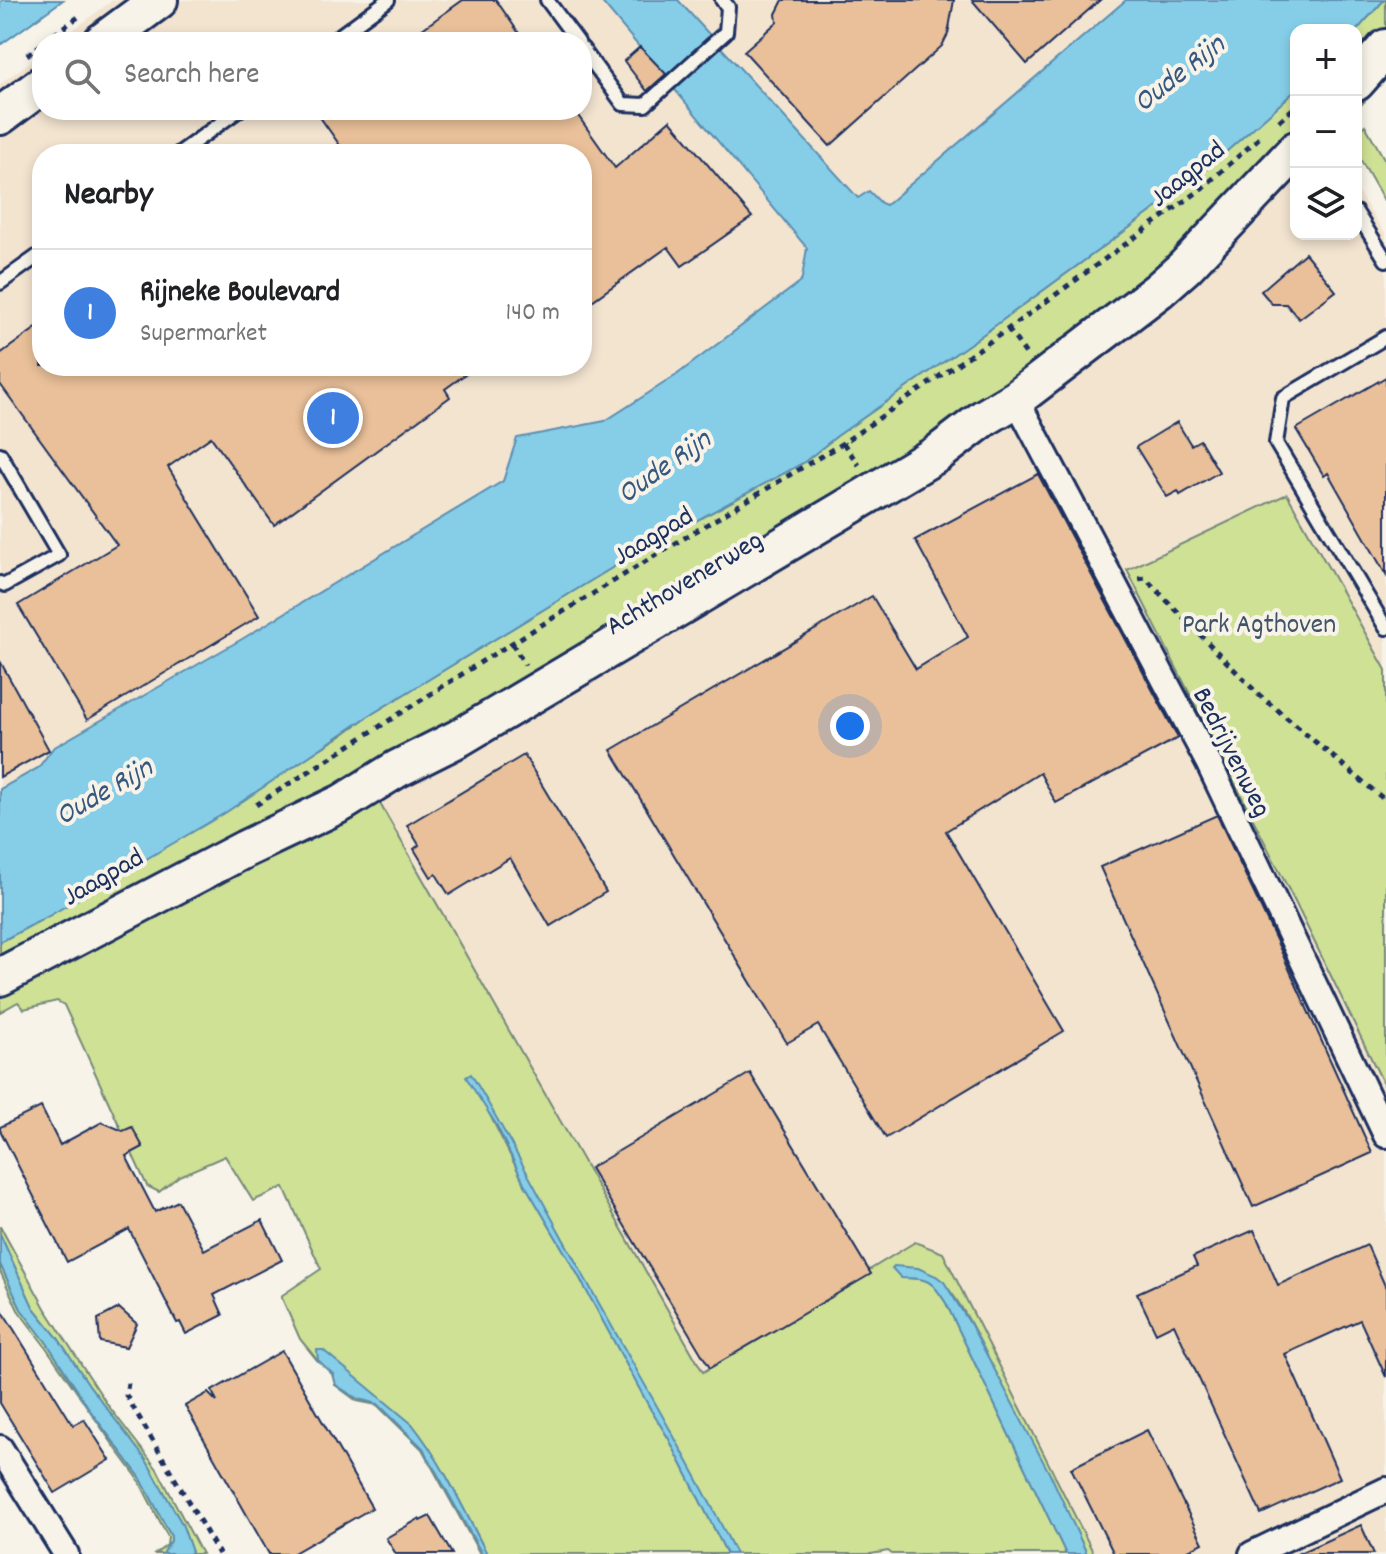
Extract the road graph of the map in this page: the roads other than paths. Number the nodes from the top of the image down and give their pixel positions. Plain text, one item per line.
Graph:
1 (159, 0) edge
2 (388, 0) edge
3 (547, 0) edge
4 (722, 0) edge
5 (116, 32) edge
6 (345, 32) edge
7 (571, 32) edge
8 (1386, 48) edge
9 (592, 62) edge
10 (1362, 75) edge
11 (32, 92) edge
12 (0, 116) edge
13 (225, 120) edge
14 (1285, 137) edge
15 (192, 144) edge
16 (1362, 222) edge
17 (32, 260) edge
18 (1386, 260) edge
19 (0, 283) edge
20 (1386, 337) edge
21 (1016, 399) junction
22 (984, 418) junction
23 (0, 454) edge
24 (0, 583) edge
25 (1386, 628) edge
26 (397, 769) junction
27 (0, 977) edge
28 (1386, 1135) edge
29 (0, 1448) edge
30 (1386, 1490) edge
31 (66, 1554) edge
32 (1252, 1554) edge

1 - 5 street
2 - 6 lane
3 - 7 lane
4 - 9 lane
8 - 10 street
11 - 12 street
13 - 15 lane
14 - 21 street, Achthovenerweg
16 - 18 lane
17 - 19 lane
20 - 25 lane
21 - 22 street, Achthovenerweg
21 - 28 street, Bedrijvenweg
22 - 26 street, Achthovenerweg
22 - 26 street, Achthovenerweg
23 - 24 lane
26 - 27 street, Achthovenerweg
29 - 31 street
30 - 32 street

